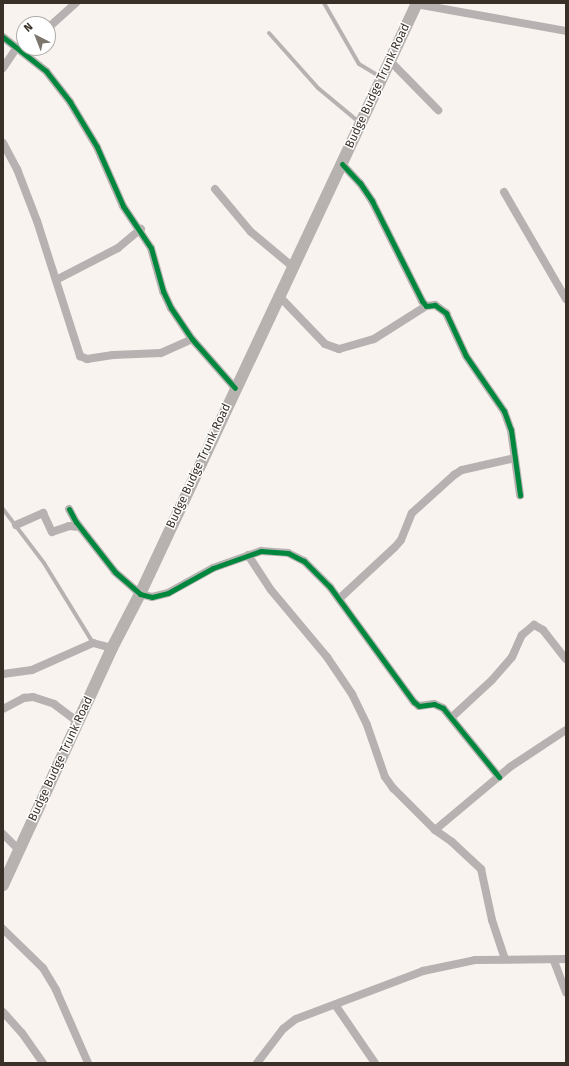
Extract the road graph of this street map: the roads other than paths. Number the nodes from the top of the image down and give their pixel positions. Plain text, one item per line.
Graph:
1 (76, 3) edge
2 (324, 3) edge
3 (417, 3) edge
4 (56, 21) edge
5 (566, 31) edge
6 (269, 33) dead end
7 (3, 37) edge
8 (16, 46) edge
9 (16, 53) edge
10 (28, 56) edge
11 (390, 61) junction
12 (3, 68) edge
13 (382, 78) junction
14 (438, 110) dead end
15 (360, 123) junction
16 (3, 143) edge
17 (342, 164) junction
18 (215, 189) dead end
19 (504, 192) dead end
20 (141, 229) junction
21 (293, 267) junction
22 (56, 280) junction
23 (563, 286) edge
24 (279, 296) junction
25 (566, 299) edge
26 (426, 306) junction
27 (192, 339) junction
28 (235, 388) junction
29 (515, 458) junction
30 (520, 495) dead end
31 (3, 509) edge
32 (69, 509) dead end
33 (16, 525) junction
34 (79, 527) junction
35 (248, 555) junction
36 (140, 594) junction
37 (339, 599) junction
38 (93, 643) junction
39 (112, 648) junction
40 (566, 659) edge
41 (3, 674) edge
42 (3, 709) edge
43 (452, 717) junction
44 (78, 722) junction
45 (566, 730) edge
46 (499, 777) junction
47 (435, 830) junction
48 (3, 834) edge
49 (19, 850) junction
50 (3, 885) edge
51 (3, 929) edge
52 (505, 959) junction
53 (566, 959) edge
54 (554, 960) junction
55 (566, 993) edge
56 (336, 1006) junction
57 (3, 1012) edge
58 (43, 1063) edge
59 (88, 1063) edge
60 (257, 1063) edge
61 (375, 1063) edge

1 - 4 street
2 - 13 lane
3 - 5 street
3 - 11 main road, Budge Budge Trunk Road
6 - 15 lane
7 - 8 street
9 - 12 street
10 - 20 street
11 - 13 main road, Budge Budge Trunk Road
11 - 14 street
13 - 15 main road, Budge Budge Trunk Road
15 - 17 main road, Budge Budge Trunk Road
16 - 22 street
17 - 21 main road, Budge Budge Trunk Road
17 - 26 street
18 - 21 street
19 - 23 street
20 - 22 street
20 - 27 street
21 - 24 main road, Budge Budge Trunk Road
22 - 27 street
23 - 25 street
24 - 26 street
24 - 28 main road, Budge Budge Trunk Road
26 - 29 street
27 - 28 street
28 - 36 main road, Budge Budge Trunk Road
29 - 30 street
29 - 37 street
31 - 33 lane
32 - 34 street
33 - 34 street
33 - 38 lane
34 - 36 street
35 - 36 street
35 - 37 street
35 - 47 street
36 - 39 main road, Budge Budge Trunk Road
37 - 43 street
38 - 39 street
38 - 41 street
39 - 44 main road, Budge Budge Trunk Road
40 - 43 street
42 - 44 street
43 - 46 street
44 - 49 main road, Budge Budge Trunk Road
45 - 46 street
46 - 47 street
47 - 52 street
48 - 49 street
49 - 50 main road, Budge Budge Trunk Road
51 - 59 street
52 - 54 street
52 - 56 street
53 - 54 street
54 - 55 street
56 - 60 street
56 - 61 street
57 - 58 street

